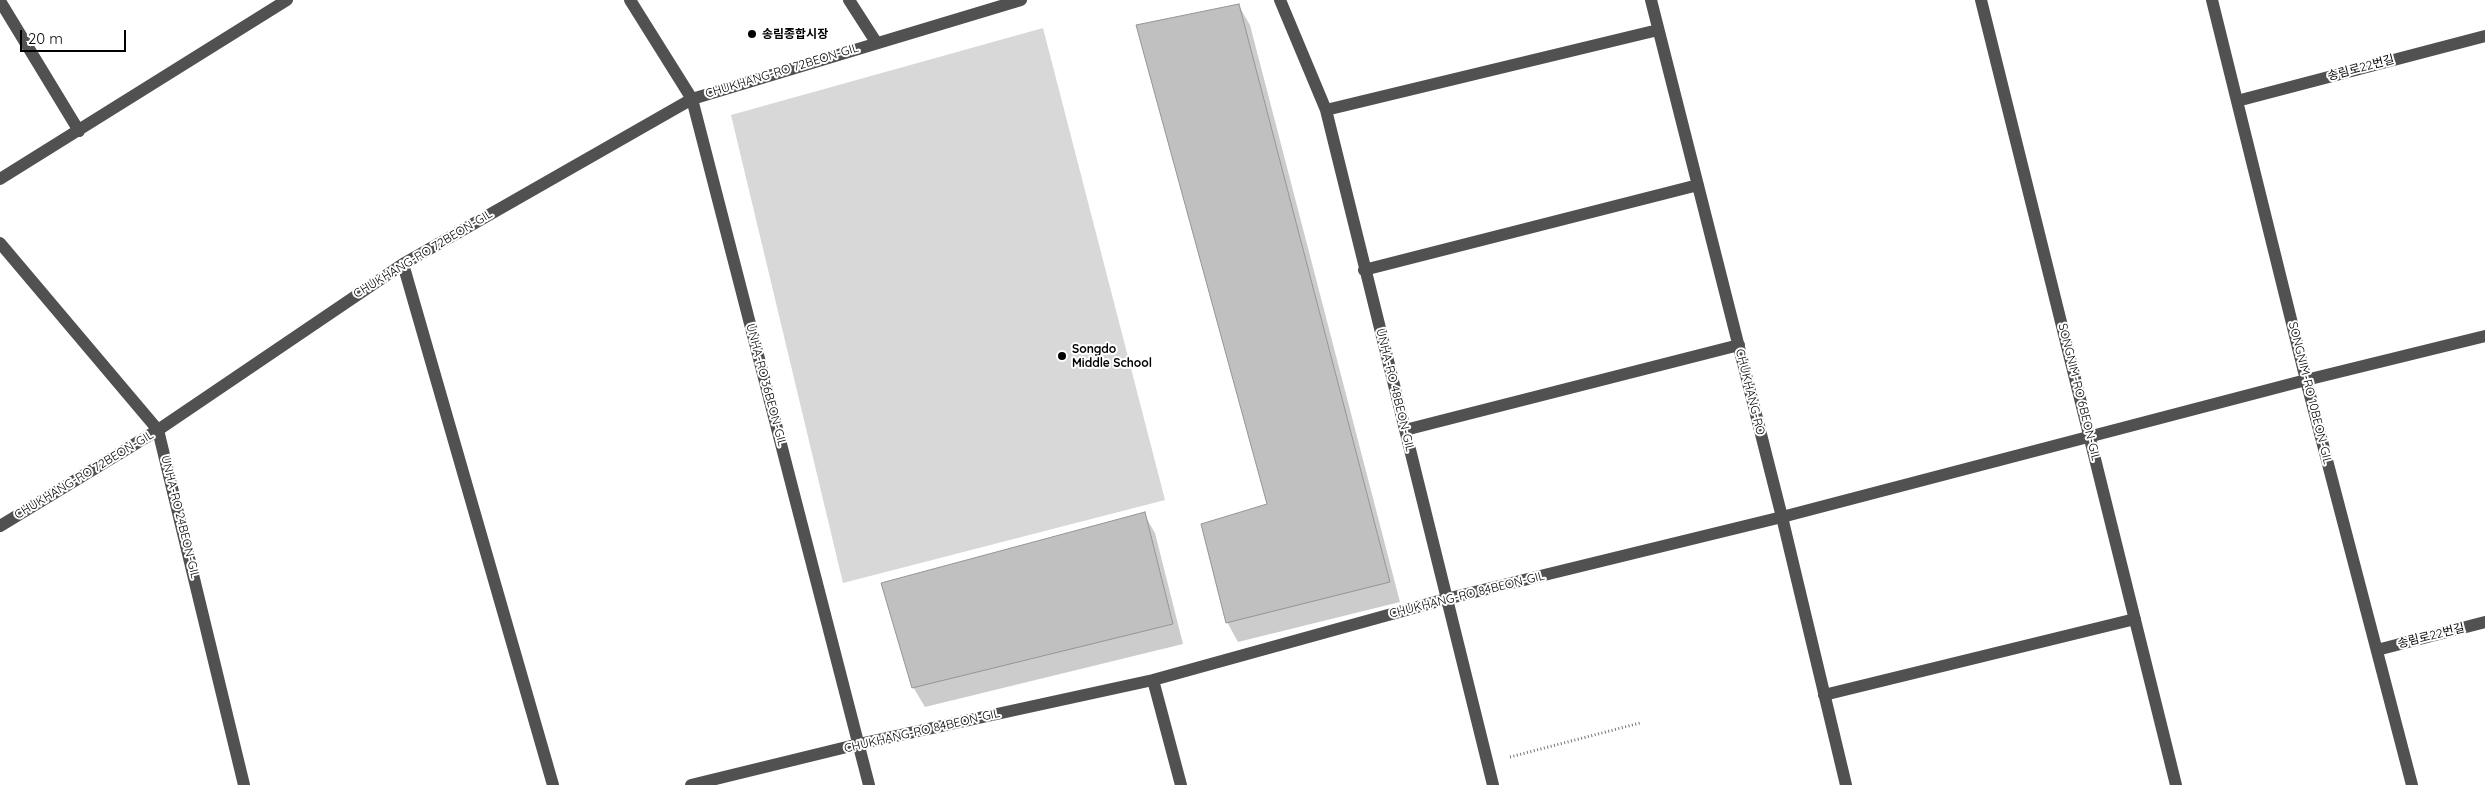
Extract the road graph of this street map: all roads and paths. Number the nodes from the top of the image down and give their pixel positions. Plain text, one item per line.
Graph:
1 (288, 0) edge
2 (630, 0) edge
3 (849, 0) edge
4 (1021, 0) edge
5 (1280, 0) edge
6 (1651, 0) edge
7 (1981, 0) edge
8 (2212, 0) edge
9 (0, 1) edge
10 (1658, 30) junction
11 (2485, 36) edge
12 (876, 42) junction
13 (692, 99) junction
14 (2237, 101) junction
15 (1326, 110) junction
16 (79, 131) junction
17 (0, 180) edge
18 (1698, 185) junction
19 (0, 243) edge
20 (403, 264) junction
21 (1364, 270) junction
22 (2485, 336) edge
23 (1739, 345) junction
24 (2306, 380) junction
25 (158, 430) junction
26 (1405, 430) junction
27 (2090, 436) junction
28 (1782, 516) junction
29 (0, 526) edge
30 (1446, 599) junction
31 (2135, 619) junction
32 (2485, 622) edge
33 (2376, 650) junction
34 (1154, 680) junction
35 (1824, 695) junction
36 (1640, 724) dead end
37 (859, 744) junction
38 (1488, 763) junction
39 (244, 785) edge
40 (553, 785) edge
41 (691, 785) edge
42 (869, 785) edge
43 (1181, 785) edge
44 (1493, 785) edge
45 (1846, 785) edge
46 (2176, 785) edge
47 (2412, 785) edge

1 - 16 street
2 - 13 street, UNHA-RO 36BEON-GIL
3 - 12 street, CHUKHANG-RO 72BEON-GIL
4 - 12 street, CHUKHANG-RO 72BEON-GIL
5 - 15 street, UNHA-RO 48BEON-GIL
6 - 10 street, CHUKHANG-RO
7 - 27 street, SONGNIM-RO 6BEON-GIL
8 - 14 street, SONGNIM-RO 10BEON-GIL
9 - 16 street
10 - 15 street
10 - 18 street, CHUKHANG-RO
11 - 14 street, 송림로22번길
12 - 13 street, CHUKHANG-RO 72BEON-GIL
13 - 20 street, CHUKHANG-RO 72BEON-GIL
13 - 37 street, UNHA-RO 36BEON-GIL
14 - 24 street, SONGNIM-RO 10BEON-GIL
15 - 21 street, UNHA-RO 48BEON-GIL
16 - 17 street
18 - 21 street
18 - 23 street, CHUKHANG-RO
19 - 25 street, UNHA-RO 24BEON-GIL
20 - 25 street, CHUKHANG-RO 72BEON-GIL
20 - 40 street
21 - 26 street, UNHA-RO 48BEON-GIL
22 - 24 street
23 - 26 street
23 - 28 street, CHUKHANG-RO
24 - 27 street, CHUKHANG-RO 84BEON-GIL
24 - 33 street, SONGNIM-RO 10BEON-GIL
25 - 29 street, CHUKHANG-RO 72BEON-GIL
25 - 39 street, UNHA-RO 24BEON-GIL
26 - 30 street, UNHA-RO 48BEON-GIL
27 - 28 street, CHUKHANG-RO 84BEON-GIL
27 - 31 street, SONGNIM-RO 6BEON-GIL
28 - 30 street, CHUKHANG-RO 84BEON-GIL
28 - 35 street, CHUKHANG-RO
30 - 34 street, CHUKHANG-RO 84BEON-GIL
30 - 38 street, UNHA-RO 48BEON-GIL
31 - 35 street
31 - 46 street, SONGNIM-RO 6BEON-GIL
32 - 33 street, 송림로22번길
33 - 47 street, SONGNIM-RO 10BEON-GIL
34 - 37 street, CHUKHANG-RO 84BEON-GIL
34 - 43 street
35 - 45 street, CHUKHANG-RO
36 - 38 path
37 - 41 street, CHUKHANG-RO 84BEON-GIL
37 - 42 street, UNHA-RO 36BEON-GIL
38 - 44 street, UNHA-RO 48BEON-GIL

